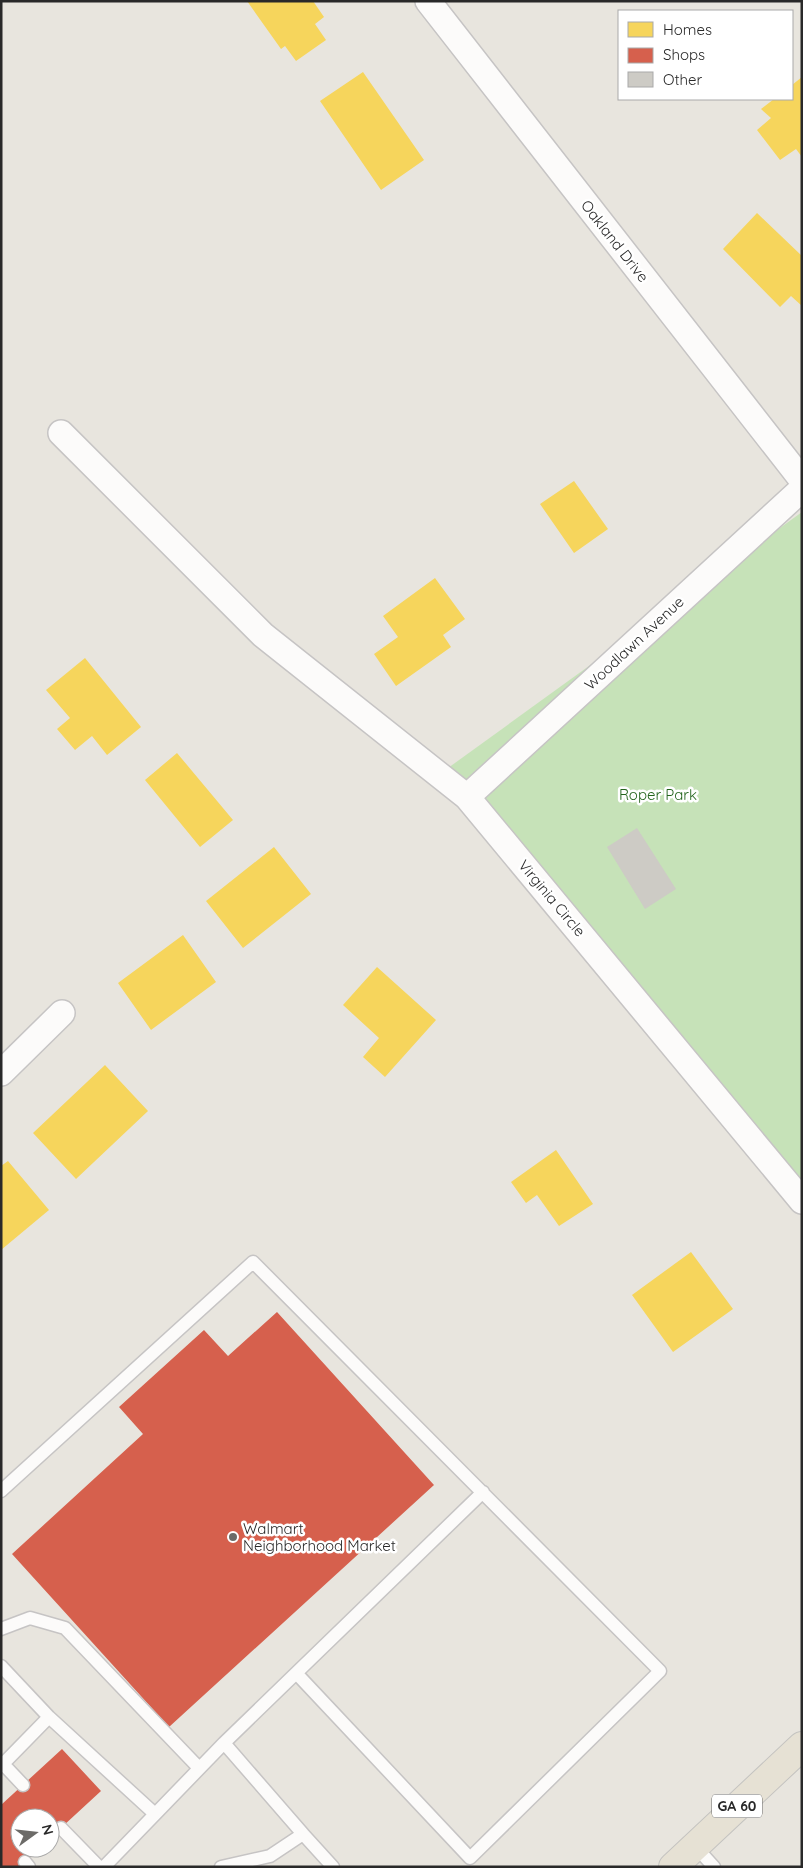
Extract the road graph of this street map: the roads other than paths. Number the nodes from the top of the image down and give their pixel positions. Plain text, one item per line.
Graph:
1 (428, 1) edge
2 (61, 433) dead end
3 (802, 480) edge
4 (802, 490) edge
5 (467, 796) junction
6 (62, 1013) dead end
7 (1, 1073) edge
8 (802, 1200) edge
9 (1, 1491) edge
10 (483, 1492) junction
11 (1, 1629) edge
12 (1, 1666) edge
13 (297, 1674) junction
14 (49, 1717) junction
15 (224, 1743) junction
16 (802, 1746) edge
17 (2, 1765) edge
18 (200, 1768) junction
19 (23, 1785) dead end
20 (155, 1814) junction
21 (61, 1828) dead end
22 (303, 1834) junction
23 (695, 1846) junction
24 (99, 1867) edge
25 (104, 1867) edge
26 (221, 1867) edge
27 (333, 1867) edge
28 (673, 1867) edge
29 (714, 1867) edge

1 - 3 street, Oakland Drive
2 - 5 street, Virginia Circle
4 - 5 street, Woodlawn Avenue
5 - 8 street, Virginia Circle
6 - 7 street
9 - 10 lane
10 - 13 lane
10 - 13 lane
11 - 18 lane
12 - 14 lane
13 - 15 lane
14 - 17 lane
14 - 20 lane
15 - 18 lane
15 - 22 lane
16 - 23 highway, GA 60
17 - 19 lane
18 - 20 lane
20 - 25 lane
21 - 24 lane
22 - 26 lane
22 - 27 lane
23 - 28 highway, GA 60
23 - 29 lane

